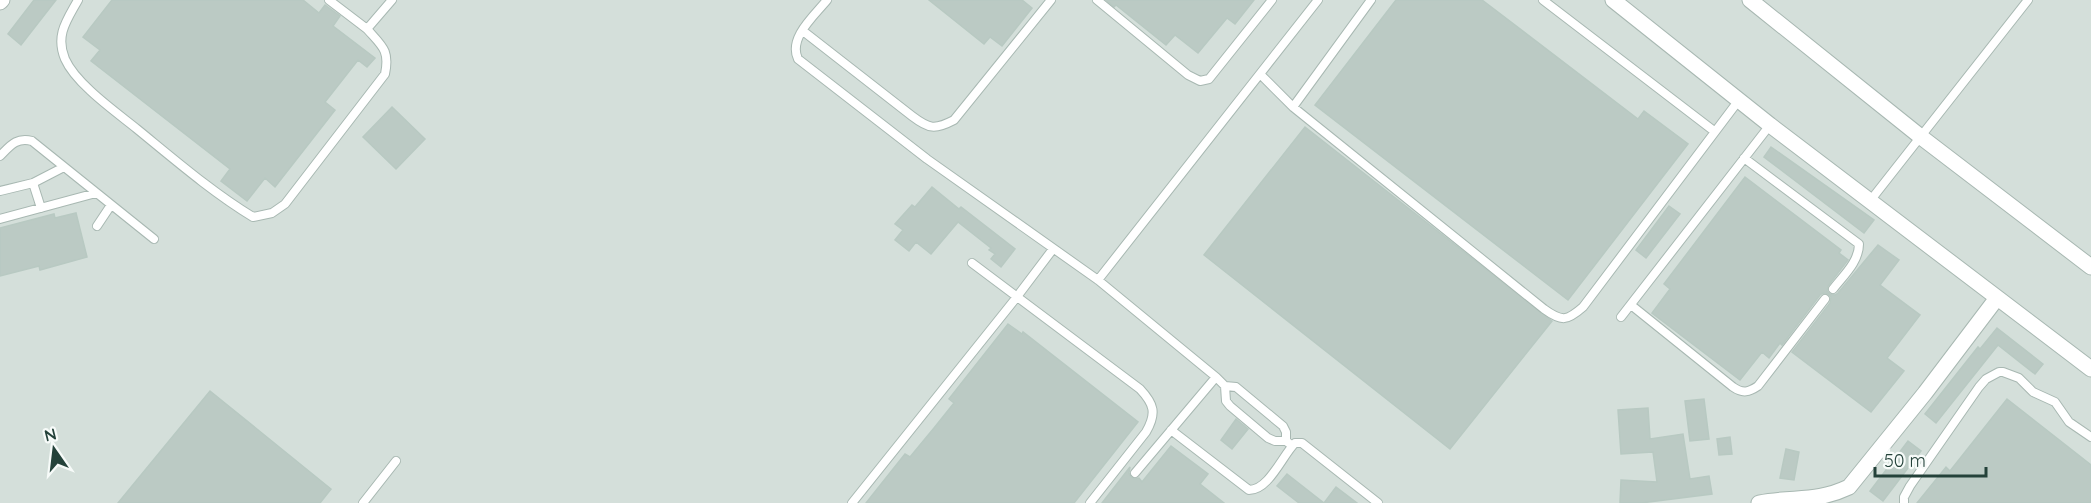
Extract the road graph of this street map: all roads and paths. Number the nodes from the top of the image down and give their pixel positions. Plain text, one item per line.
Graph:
1 (78, 0) edge
2 (329, 0) edge
3 (392, 0) edge
4 (827, 0) edge
5 (1051, 0) edge
6 (1097, 0) edge
7 (1272, 0) edge
8 (1318, 0) edge
9 (1371, 0) edge
10 (1543, 0) edge
11 (1612, 0) edge
12 (1750, 0) edge
13 (2028, 0) edge
14 (367, 29) junction
15 (803, 31) junction
16 (1261, 75) junction
17 (1739, 100) junction
18 (1293, 107) junction
19 (1770, 125) junction
20 (1714, 131) junction
21 (1921, 137) junction
22 (0, 156) edge
23 (1744, 158) junction
24 (64, 167) junction
25 (33, 183) junction
26 (0, 191) edge
27 (96, 193) junction
28 (1870, 201) junction
29 (111, 205) junction
30 (41, 208) junction
31 (0, 219) edge
32 (97, 226) dead end
33 (154, 239) dead end
34 (1053, 249) junction
35 (972, 263) dead end
36 (2091, 267) edge
37 (1098, 280) junction
38 (1833, 289) dead end
39 (1016, 298) junction
40 (1996, 298) junction
41 (1825, 299) dead end
42 (1631, 305) junction
43 (1621, 318) dead end
44 (2091, 369) edge
45 (1216, 377) junction
46 (1225, 386) junction
47 (1171, 430) junction
48 (2091, 437) edge
49 (1289, 443) junction
50 (396, 461) dead end
51 (1135, 473) dead end
52 (363, 503) edge
53 (852, 503) edge
54 (1090, 503) edge
55 (1378, 503) edge
56 (1759, 503) edge
57 (1904, 503) edge

1 - 14 lane
2 - 14 lane
3 - 14 lane
4 - 15 lane
5 - 15 lane
6 - 7 lane
8 - 16 lane
9 - 18 lane
10 - 20 lane
11 - 17 street
12 - 21 street
13 - 21 lane
15 - 34 lane
16 - 18 lane
16 - 37 lane
17 - 19 street
17 - 20 lane
18 - 20 lane
19 - 23 lane
19 - 28 street
21 - 28 lane
21 - 36 street
22 - 24 lane
23 - 38 lane
23 - 42 lane
24 - 25 lane
24 - 27 lane
25 - 26 lane
25 - 30 lane
27 - 29 lane
27 - 30 lane
28 - 40 street
29 - 32 lane
29 - 33 lane
30 - 31 lane
34 - 37 lane
34 - 39 lane
35 - 39 lane
37 - 45 lane
39 - 53 lane
39 - 54 lane
40 - 44 street
40 - 56 street
41 - 42 lane
42 - 43 lane
45 - 46 lane
45 - 47 lane
46 - 49 lane
46 - 49 lane
47 - 49 lane
47 - 51 lane
48 - 57 lane
49 - 55 lane
50 - 52 lane

